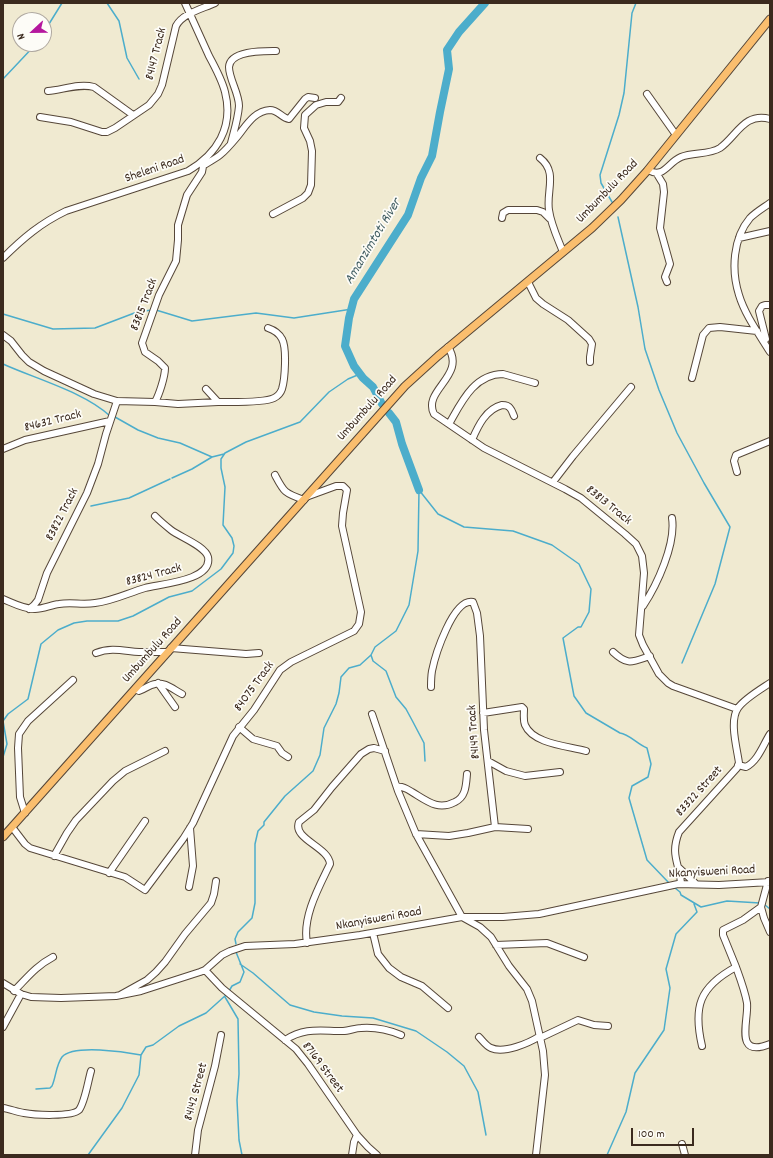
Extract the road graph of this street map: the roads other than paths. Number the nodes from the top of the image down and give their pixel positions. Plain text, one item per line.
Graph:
1 (185, 3) edge
2 (215, 3) edge
3 (190, 14) junction
4 (770, 19) edge
5 (276, 51) dead end
6 (48, 91) dead end
7 (647, 94) dead end
8 (315, 98) dead end
9 (341, 98) dead end
10 (302, 101) junction
11 (133, 114) junction
12 (305, 115) junction
13 (40, 117) dead end
14 (770, 119) edge
15 (676, 135) junction
16 (231, 143) junction
17 (540, 158) dead end
18 (204, 163) junction
19 (648, 170) junction
20 (657, 174) junction
21 (770, 203) edge
22 (273, 214) dead end
23 (502, 218) dead end
24 (552, 221) junction
25 (770, 231) edge
26 (739, 238) junction
27 (563, 252) junction
28 (3, 258) edge
29 (528, 282) junction
30 (667, 282) dead end
31 (770, 305) edge
32 (268, 328) dead end
33 (757, 331) junction
34 (3, 335) edge
35 (766, 340) edge
36 (448, 348) junction
37 (770, 352) edge
38 (590, 362) dead end
39 (692, 378) dead end
40 (535, 383) dead end
41 (631, 387) dead end
42 (206, 389) dead end
43 (117, 401) junction
44 (155, 402) junction
45 (218, 402) junction
46 (514, 416) dead end
47 (110, 421) junction
48 (448, 424) junction
49 (472, 440) junction
50 (770, 441) edge
51 (3, 449) edge
52 (737, 472) dead end
53 (275, 474) dead end
54 (553, 482) junction
55 (305, 498) junction
56 (155, 516) dead end
57 (672, 518) dead end
58 (3, 599) edge
59 (29, 608) junction
60 (642, 608) junction
61 (170, 650) junction
62 (613, 652) dead end
63 (96, 653) dead end
64 (259, 653) dead end
65 (650, 656) junction
66 (73, 680) dead end
67 (158, 683) junction
68 (770, 683) edge
69 (431, 687) dead end
70 (135, 689) junction
71 (182, 694) dead end
72 (175, 707) dead end
73 (737, 709) junction
74 (483, 713) junction
75 (372, 714) dead end
76 (239, 727) junction
77 (770, 734) edge
78 (165, 751) dead end
79 (385, 751) junction
80 (586, 751) dead end
81 (288, 757) dead end
82 (488, 761) junction
83 (738, 765) junction
84 (560, 772) dead end
85 (467, 774) dead end
86 (397, 787) junction
87 (25, 813) junction
88 (145, 821) dead end
89 (12, 827) junction
90 (495, 827) junction
91 (190, 828) junction
92 (528, 829) dead end
93 (416, 834) junction
94 (3, 837) edge
95 (54, 856) junction
96 (678, 867) junction
97 (109, 873) junction
98 (216, 881) dead end
99 (769, 882) edge
100 (681, 884) junction
101 (696, 884) junction
102 (189, 887) dead end
103 (761, 907) junction
104 (462, 917) junction
105 (770, 932) edge
106 (372, 933) junction
107 (307, 943) junction
108 (496, 945) junction
109 (53, 957) dead end
110 (584, 957) dead end
111 (736, 967) junction
112 (205, 970) junction
113 (3, 984) edge
114 (14, 991) junction
115 (21, 994) junction
116 (119, 995) junction
117 (448, 1008) dead end
118 (608, 1026) dead end
119 (3, 1027) edge
120 (221, 1035) dead end
121 (401, 1035) dead end
122 (479, 1037) dead end
123 (540, 1037) junction
124 (285, 1040) junction
125 (770, 1044) edge
126 (702, 1046) dead end
127 (91, 1071) dead end
128 (3, 1108) edge
129 (357, 1135) junction
130 (682, 1144) dead end
131 (195, 1155) edge
132 (352, 1155) edge
133 (377, 1155) edge
134 (536, 1155) edge
135 (685, 1155) edge

1 - 3 street, Sheleni Road
2 - 3 street, 84147 Track
3 - 11 street, 84147 Track
3 - 18 street, Sheleni Road
4 - 15 main road, Umbumbulu Road
5 - 16 street
6 - 11 street
7 - 15 street
8 - 10 street
9 - 12 street
10 - 12 street
10 - 16 street
11 - 13 street, 84147 Track
12 - 22 street
14 - 20 street
15 - 19 main road, Umbumbulu Road
16 - 18 street
17 - 24 street
18 - 28 street, Sheleni Road
18 - 44 street, 83815 Track
19 - 20 street
19 - 27 main road, Umbumbulu Road
20 - 30 street
21 - 26 street
23 - 24 street
24 - 27 street
25 - 26 street
26 - 33 street
27 - 29 main road, Umbumbulu Road
29 - 36 main road, Umbumbulu Road
29 - 38 street
31 - 35 street
32 - 45 street
33 - 35 street
33 - 39 street
34 - 43 street
35 - 37 street
36 - 48 street, 83813 Track
36 - 55 main road, Umbumbulu Road
40 - 48 street
41 - 54 street
42 - 45 street
43 - 44 street
43 - 47 street, 83822 Track
44 - 45 street
46 - 49 street
47 - 51 street, 84632 Track
47 - 59 street, 83822 Track
48 - 49 street, 83813 Track
49 - 54 street, 83813 Track
50 - 52 street
53 - 55 street
54 - 60 street, 83813 Track
55 - 61 main road, Umbumbulu Road
55 - 76 street, 84075 Track
56 - 59 street, 83824 Track
57 - 60 street
58 - 59 street
60 - 65 street, 83813 Track
61 - 63 street
61 - 64 street
61 - 70 main road, Umbumbulu Road
62 - 65 street
65 - 73 street, 83813 Track
66 - 87 street
67 - 70 street
67 - 71 street
67 - 72 street
68 - 73 street
69 - 74 street, 84149 Track
70 - 87 main road, Umbumbulu Road
73 - 83 street, 83322 Street
74 - 80 street
74 - 82 street, 84149 Track
75 - 79 street
76 - 81 street
76 - 91 street, 84075 Track
77 - 83 street
78 - 95 street
79 - 86 street
79 - 107 street
82 - 84 street
82 - 90 street, 84149 Track
83 - 96 street, 83322 Street
85 - 86 street
86 - 93 street
87 - 89 main road, Umbumbulu Road
88 - 97 street
89 - 94 main road, Umbumbulu Road
89 - 95 street
90 - 92 street
90 - 93 street
91 - 97 street, 84075 Track
91 - 102 street
93 - 104 street
95 - 97 street
96 - 100 street, 83322 Street
96 - 101 street
98 - 116 street
99 - 101 street, Nkanyisweni Road
99 - 103 street
100 - 101 street, Nkanyisweni Road
100 - 104 street, Nkanyisweni Road
103 - 105 street
103 - 111 street
104 - 106 street, Nkanyisweni Road
104 - 108 street
106 - 107 street, Nkanyisweni Road
106 - 117 street
107 - 112 street, Nkanyisweni Road
108 - 110 street
108 - 123 street
109 - 114 street
111 - 125 street
111 - 126 street
112 - 116 street, Nkanyisweni Road
112 - 124 street, 87169 Street
113 - 114 street, Nkanyisweni Road
114 - 115 street, Nkanyisweni Road
115 - 116 street, Nkanyisweni Road
115 - 119 street
118 - 123 street
120 - 131 street, 84142 Street
121 - 124 street
122 - 123 street
123 - 134 street
124 - 129 street, 87169 Street
127 - 128 street
129 - 132 street
129 - 133 street, 87169 Street
130 - 135 street

